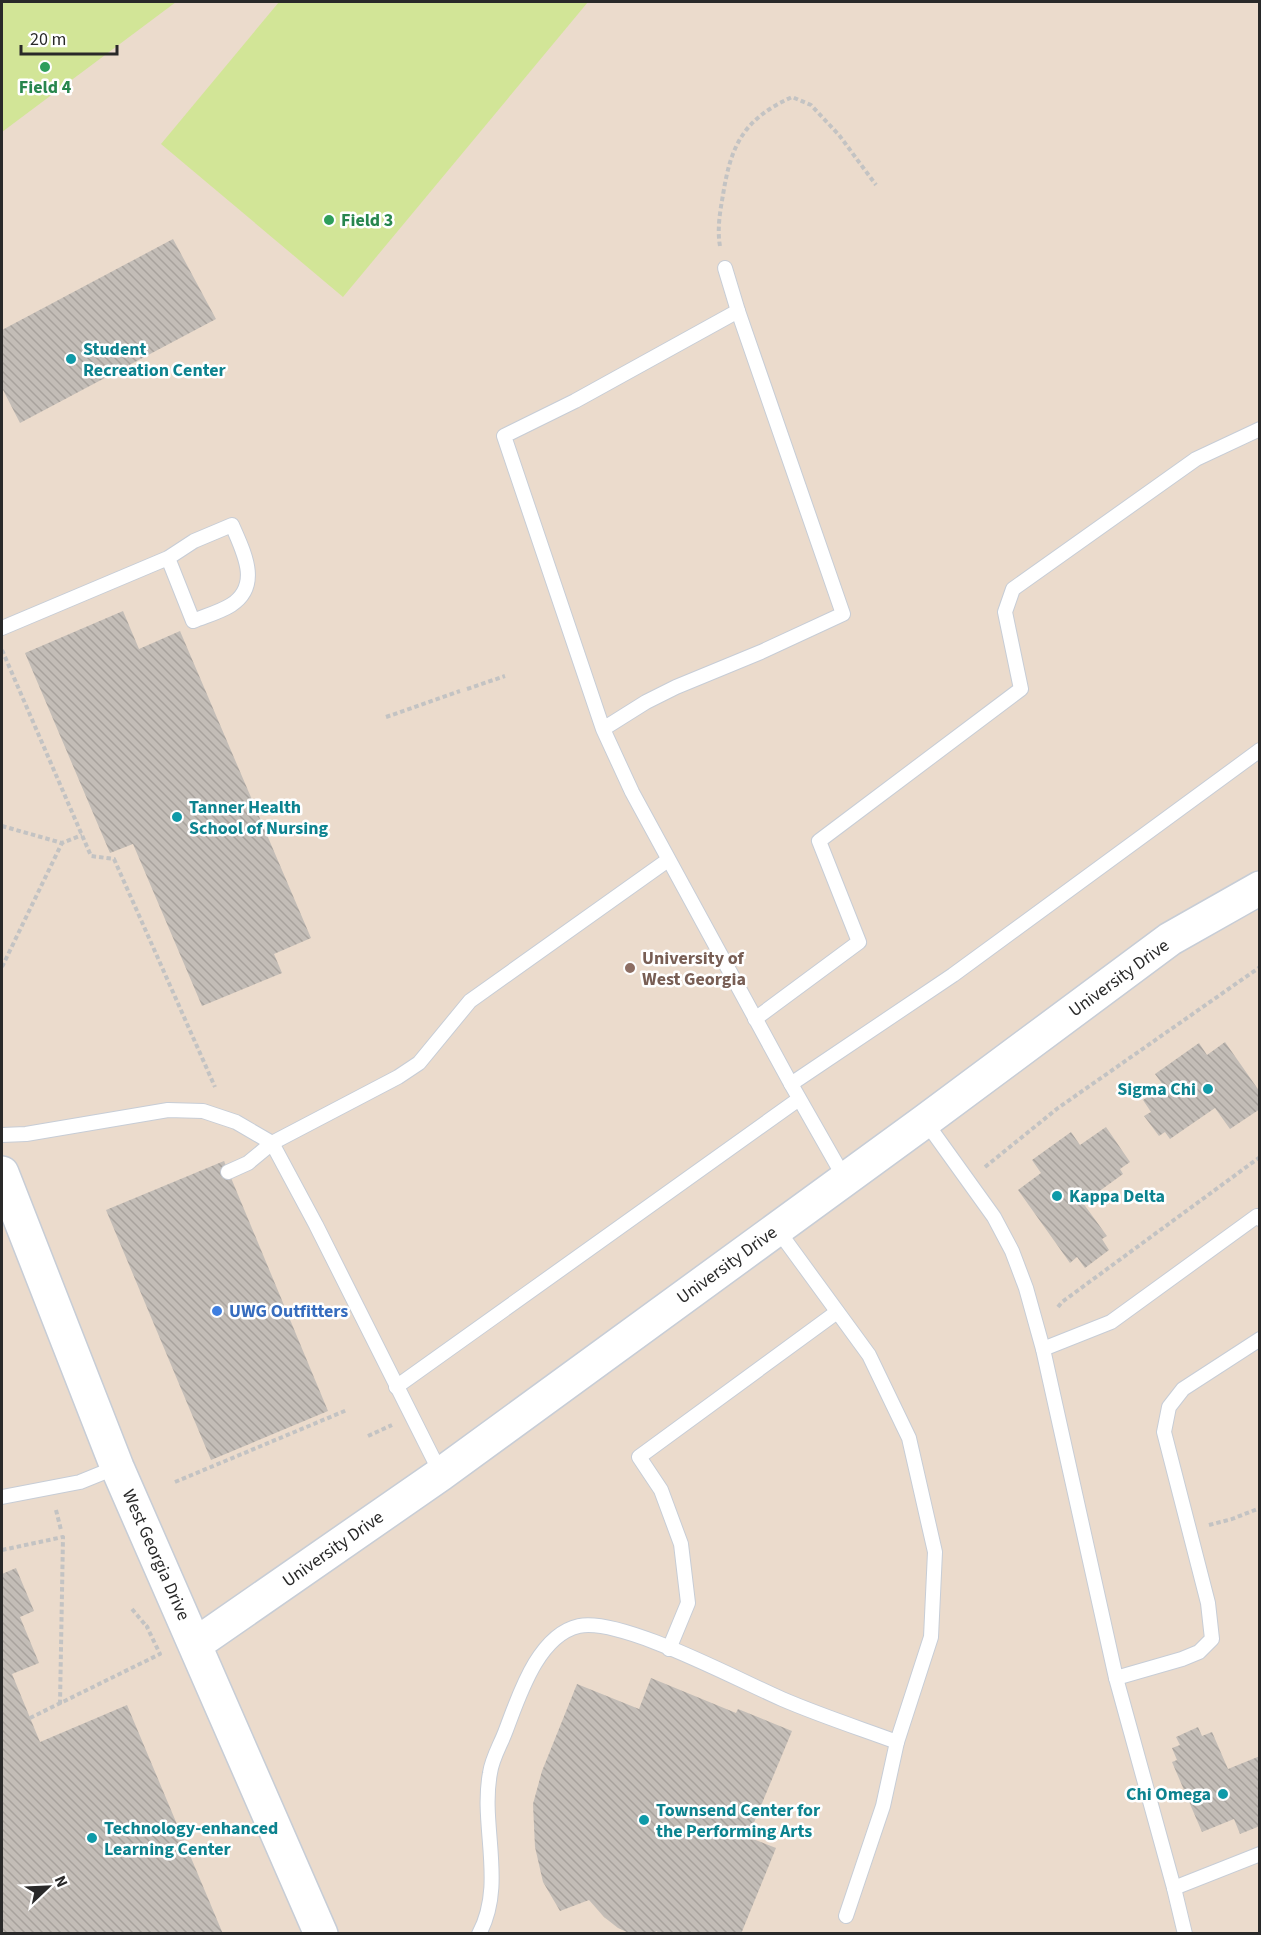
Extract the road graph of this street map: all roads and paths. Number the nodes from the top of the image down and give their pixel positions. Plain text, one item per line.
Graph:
1 (876, 185) dead end
2 (725, 268) joint
3 (738, 311) junction
4 (1260, 429) edge
5 (168, 558) junction
6 (2, 628) edge
7 (2, 650) edge
8 (505, 676) dead end
9 (467, 689) dead end
10 (460, 692) dead end
11 (386, 717) dead end
12 (603, 729) junction
13 (1260, 750) edge
14 (2, 826) edge
15 (82, 835) junction
16 (62, 843) junction
17 (669, 860) junction
18 (1260, 888) edge
19 (2, 967) edge
20 (1260, 967) edge
21 (755, 1019) junction
22 (791, 1084) junction
23 (215, 1087) dead end
24 (799, 1099) junction
25 (925, 1121) junction
26 (2, 1135) edge
27 (272, 1143) junction
28 (1260, 1157) edge
29 (228, 1172) dead end
30 (2, 1173) edge
31 (845, 1179) junction
32 (968, 1181) junction
33 (1260, 1219) edge
34 (777, 1229) junction
35 (1059, 1307) dead end
36 (837, 1312) junction
37 (1260, 1339) edge
38 (1042, 1349) junction
39 (396, 1387) junction
40 (347, 1410) dead end
41 (117, 1467) junction
42 (441, 1474) junction
43 (175, 1482) dead end
44 (2, 1497) edge
45 (1260, 1508) edge
46 (1232, 1520) dead end
47 (2, 1550) edge
48 (132, 1609) dead end
49 (156, 1621) dead end
50 (147, 1627) junction
51 (196, 1644) junction
52 (669, 1649) junction
53 (1116, 1678) junction
54 (60, 1704) junction
55 (30, 1718) dead end
56 (897, 1742) junction
57 (1260, 1854) edge
58 (1174, 1888) junction
59 (846, 1916) dead end
60 (321, 1934) edge
61 (479, 1934) edge
62 (1185, 1934) edge

1 - 2 path
2 - 3 lane
3 - 12 lane
3 - 12 lane
4 - 21 lane
5 - 5 lane
5 - 6 lane
7 - 15 path
8 - 9 path
10 - 11 path
12 - 17 lane
13 - 22 lane
14 - 16 path
15 - 16 path
15 - 23 path
16 - 19 path
17 - 21 lane
17 - 27 lane
18 - 25 street, University Drive
20 - 32 path
21 - 22 lane
22 - 24 lane
24 - 31 lane
24 - 39 lane
25 - 31 street, University Drive
25 - 32 lane
26 - 27 lane
27 - 29 lane
27 - 39 lane
28 - 35 path
30 - 41 street, West Georgia Drive
31 - 34 street, University Drive
32 - 38 lane
33 - 38 lane
34 - 36 lane
34 - 42 street, University Drive
36 - 52 lane
36 - 56 lane
37 - 53 lane
38 - 53 lane
39 - 42 lane
40 - 43 path
41 - 44 lane
41 - 51 street, West Georgia Drive
42 - 51 street, University Drive
45 - 46 path
47 - 54 path
48 - 50 path
49 - 50 path
50 - 54 path
51 - 60 street, West Georgia Drive
52 - 56 lane
52 - 61 lane
53 - 58 lane
54 - 55 path
56 - 59 lane
57 - 58 lane
58 - 62 lane

